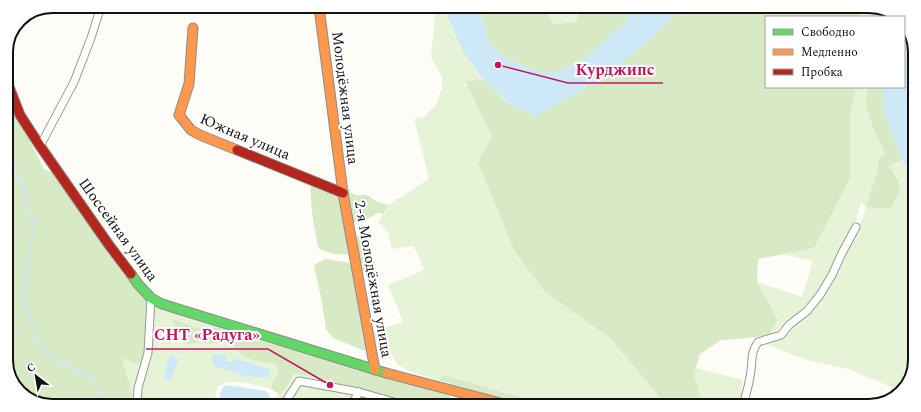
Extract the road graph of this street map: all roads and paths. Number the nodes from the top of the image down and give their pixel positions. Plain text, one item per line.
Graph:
1 (99, 13) edge
2 (321, 13) edge
3 (193, 28) dead end
4 (13, 96) edge
5 (40, 146) junction
6 (343, 193) junction
7 (856, 227) dead end
8 (151, 298) junction
9 (375, 370) junction
10 (359, 392) junction
11 (137, 399) edge
12 (287, 399) edge
13 (355, 399) edge
14 (384, 399) edge
15 (485, 399) edge
16 (745, 399) edge

1 - 5 street
2 - 6 street, Молодёжная улица
3 - 6 street, Южная улица
4 - 5 street, Шоссейная улица
5 - 8 street, Шоссейная улица
6 - 9 street, 2-я Молодёжная улица
7 - 16 street
8 - 9 street, Шоссейная улица
8 - 11 street
9 - 15 street, Шоссейная улица
10 - 12 street
10 - 13 street
10 - 14 street

